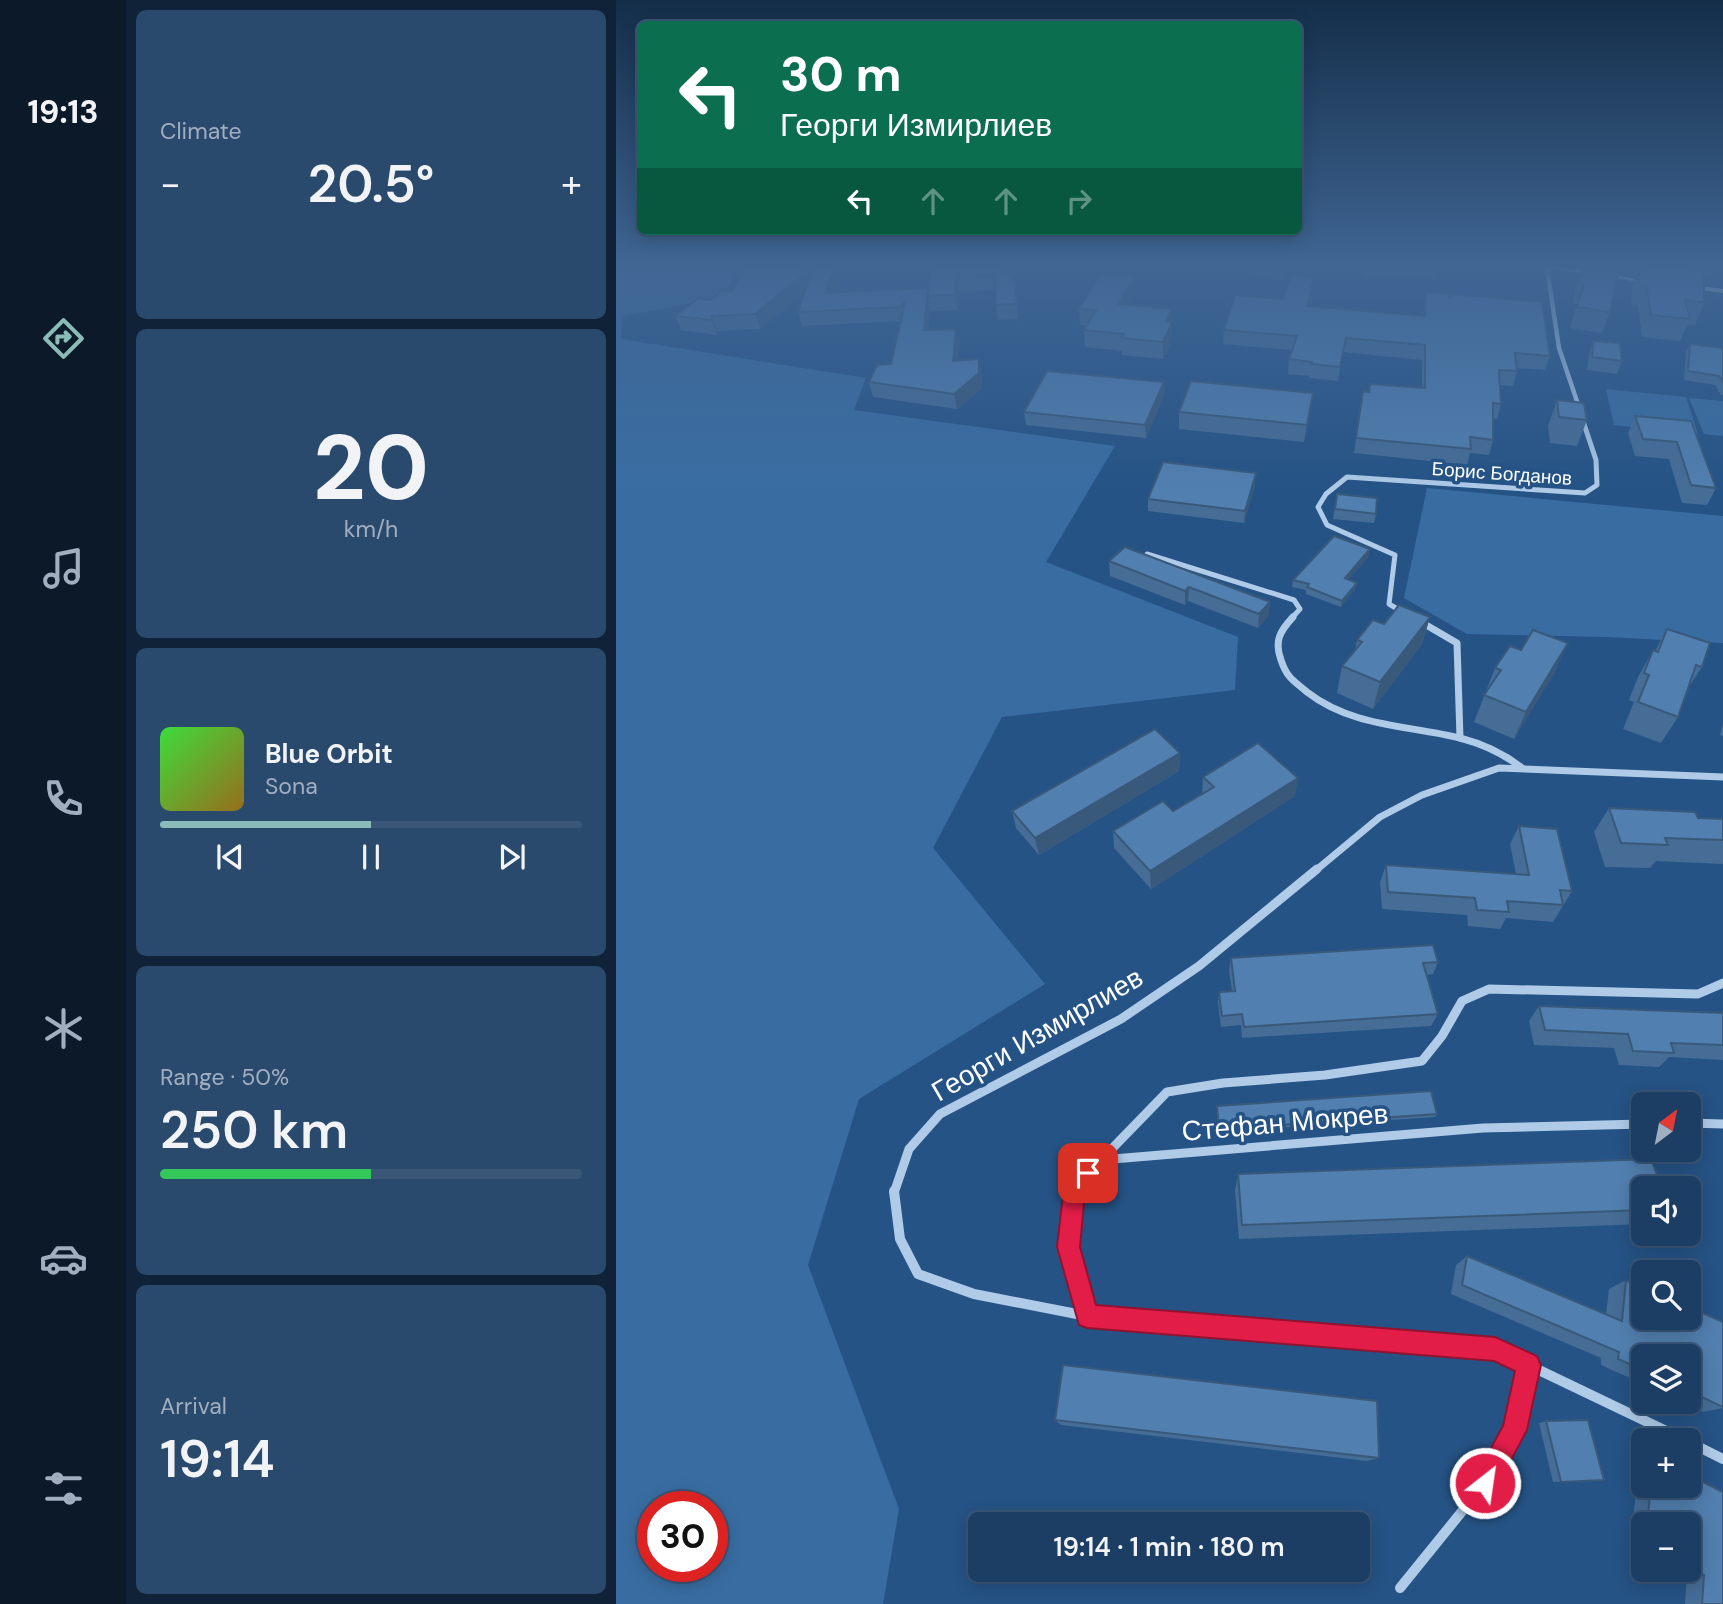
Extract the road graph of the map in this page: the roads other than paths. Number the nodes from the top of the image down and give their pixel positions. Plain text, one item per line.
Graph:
1 (1558, 343) edge
2 (1147, 554) edge
3 (1460, 738) junction
4 (1522, 769) junction
5 (1723, 777) edge
6 (1723, 982) edge
7 (1701, 1123) edge
8 (1631, 1124) edge
9 (1723, 1124) edge
10 (1101, 1160) junction
11 (1087, 1316) junction
12 (1529, 1365) junction
13 (1660, 1428) edge
14 (1701, 1448) edge
15 (1723, 1459) edge
16 (1400, 1588) dead end

1 - 3 street, Борис Богданов
2 - 3 street
3 - 4 street
4 - 5 street, Георги Измирлиев
4 - 11 street, Георги Измирлиев
6 - 10 street
7 - 9 street
8 - 10 street, Стефан Мокрев
10 - 11 street
11 - 12 street, Георги Измирлиев
12 - 13 street, Георги Измирлиев
12 - 16 street
14 - 15 street, Георги Измирлиев

